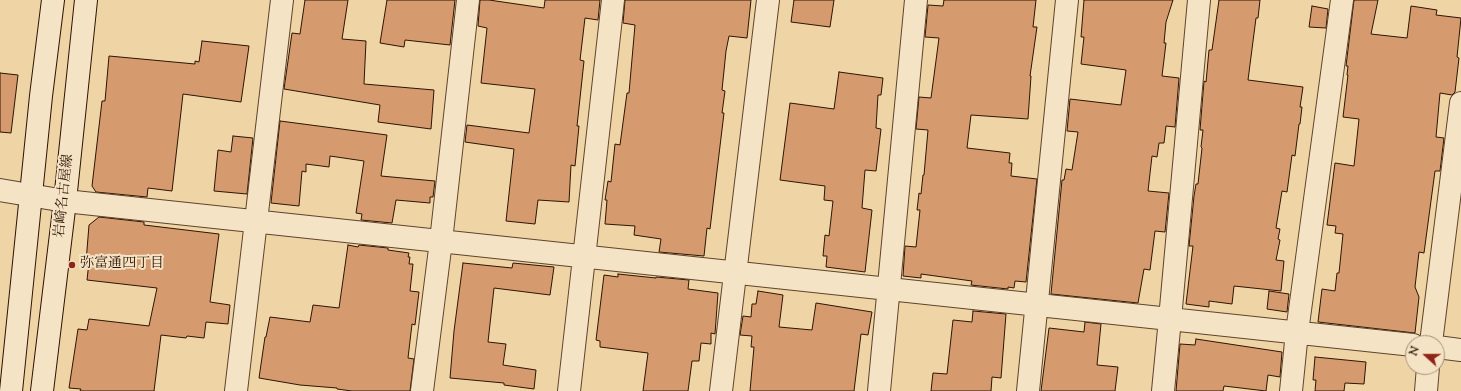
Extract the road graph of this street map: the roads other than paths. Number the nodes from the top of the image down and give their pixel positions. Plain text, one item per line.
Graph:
1 (52, 0) edge
2 (86, 0) edge
3 (282, 0) edge
4 (468, 0) edge
5 (613, 0) edge
6 (768, 0) edge
7 (916, 0) edge
8 (1067, 0) edge
9 (1199, 0) edge
10 (1342, 0) edge
11 (1461, 103) edge
12 (0, 190) edge
13 (31, 196) junction
14 (65, 201) junction
15 (256, 221) junction
16 (441, 241) junction
17 (584, 256) junction
18 (735, 272) junction
19 (888, 288) junction
20 (1037, 304) junction
21 (1170, 319) junction
22 (1297, 332) junction
23 (1432, 335) edge
24 (1405, 343) edge
25 (1445, 348) edge
26 (1461, 350) edge
27 (1427, 375) edge
28 (12, 391) edge
29 (42, 391) edge
30 (236, 391) edge
31 (422, 391) edge
32 (569, 391) edge
33 (721, 391) edge
34 (879, 391) edge
35 (1028, 391) edge
36 (1162, 391) edge
37 (1291, 391) edge
38 (1426, 391) edge

1 - 13 street
2 - 14 street, 岩崎名古屋線
3 - 15 street
4 - 16 street
5 - 17 street
6 - 18 street
7 - 19 street
8 - 20 street
9 - 21 street
10 - 22 street
11 - 23 street
12 - 13 street
13 - 14 street
13 - 28 street
14 - 15 street
14 - 29 street, 岩崎名古屋線
15 - 16 street
15 - 30 street
16 - 17 street
16 - 31 street
17 - 18 street
17 - 32 street
18 - 19 street
18 - 33 street
19 - 20 street
19 - 34 street
20 - 21 street
20 - 35 street
21 - 22 street
21 - 36 street
22 - 24 street
22 - 37 street
25 - 26 street
27 - 38 street

